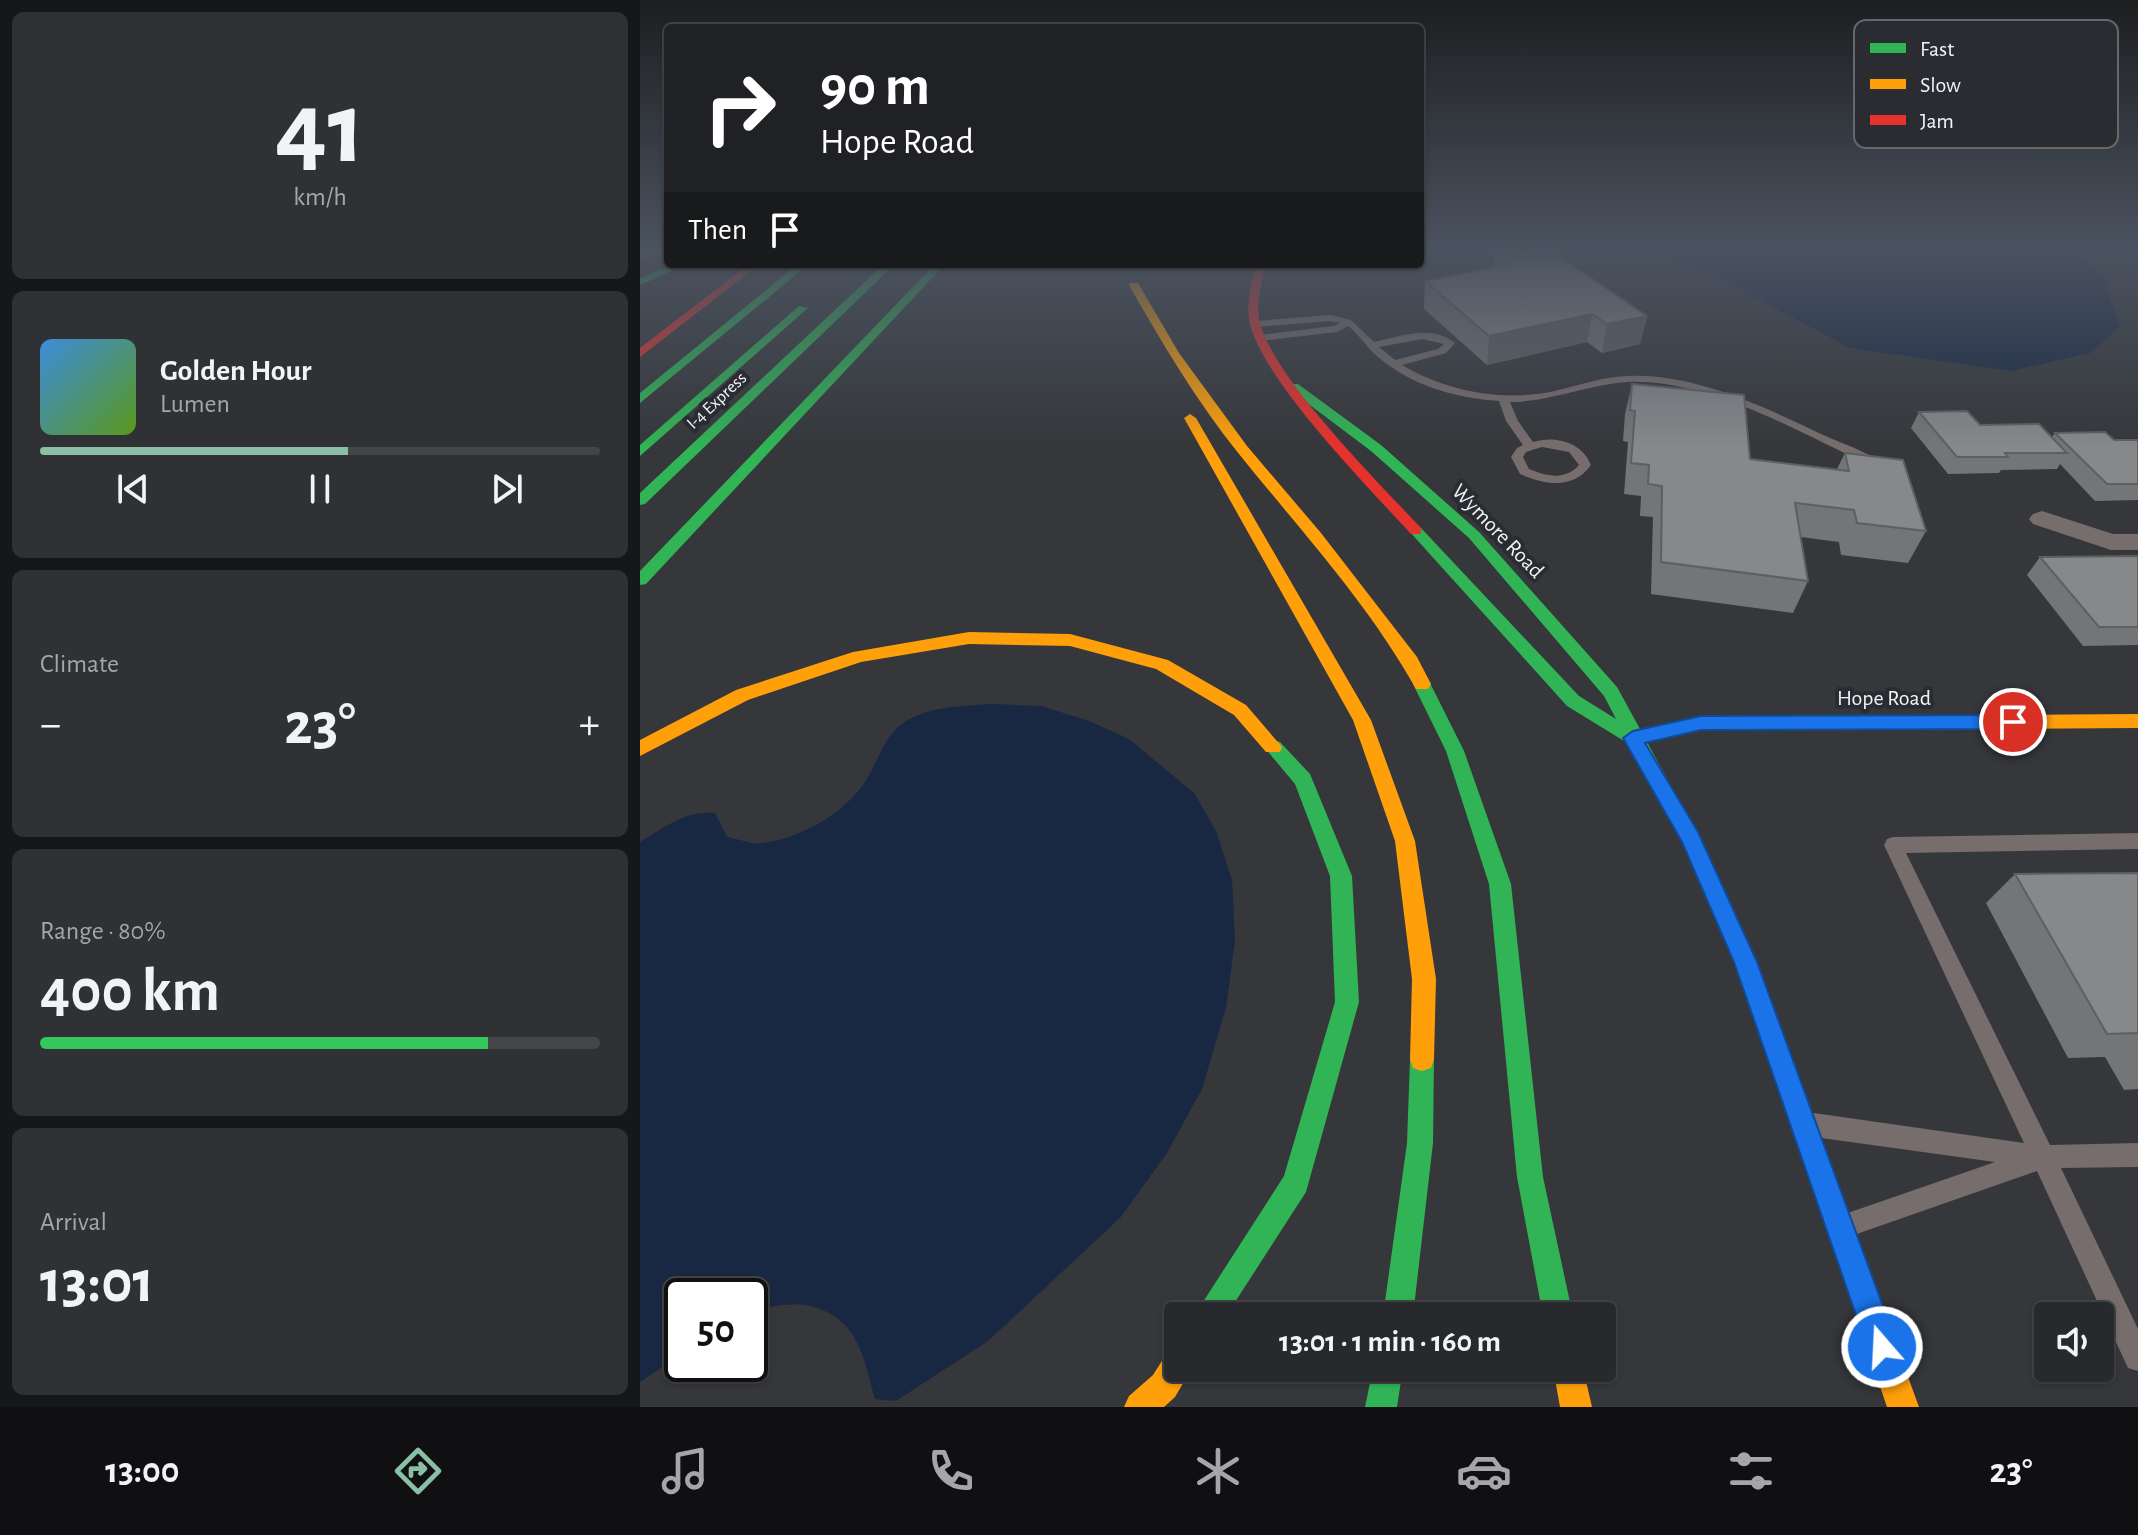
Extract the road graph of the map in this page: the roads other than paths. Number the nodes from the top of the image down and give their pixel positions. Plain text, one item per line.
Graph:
1 (689, 316) edge
2 (741, 316) edge
3 (794, 316) edge
4 (836, 316) edge
5 (891, 316) edge
6 (1141, 316) edge
7 (1152, 316) edge
8 (1255, 316) edge
9 (1257, 331) junction
10 (1372, 346) junction
11 (640, 354) edge
12 (1394, 364) junction
13 (1294, 387) junction
14 (640, 399) edge
15 (1504, 399) junction
16 (1529, 445) junction
17 (640, 452) edge
18 (1882, 466) edge
19 (640, 501) edge
20 (2042, 519) dead end
21 (2138, 542) edge
22 (640, 580) edge
23 (2138, 721) edge
24 (1633, 738) junction
25 (640, 749) edge
26 (2138, 841) edge
27 (1805, 1124) junction
28 (2138, 1155) edge
29 (2043, 1157) junction
30 (1841, 1228) junction
31 (1218, 1302) edge
32 (1400, 1302) edge
33 (1555, 1302) edge
34 (2138, 1358) edge
35 (1167, 1382) edge
36 (1385, 1382) edge
37 (1571, 1382) edge
38 (1140, 1407) edge
39 (1381, 1407) edge
40 (1576, 1407) edge
41 (1903, 1407) edge

1 - 11 main road
2 - 14 main road
3 - 17 main road, I-4 Express
4 - 19 main road, I-4 Express
5 - 22 main road
6 - 32 main road
7 - 33 main road
8 - 9 main road
9 - 10 lane
9 - 13 main road, Wymore Road
10 - 12 lane
10 - 12 lane
12 - 15 lane
13 - 24 main road, Wymore Road
13 - 24 main road, Wymore Road
15 - 16 lane
15 - 18 lane
16 - 16 lane
20 - 21 street
23 - 24 main road, Hope Road
24 - 27 main road, Wymore Road
25 - 31 main road
26 - 29 lane
27 - 29 lane
27 - 30 main road, Wymore Road
28 - 29 lane
29 - 30 lane
29 - 34 lane
30 - 41 main road, Wymore Road
35 - 38 main road
36 - 39 main road
37 - 40 main road

